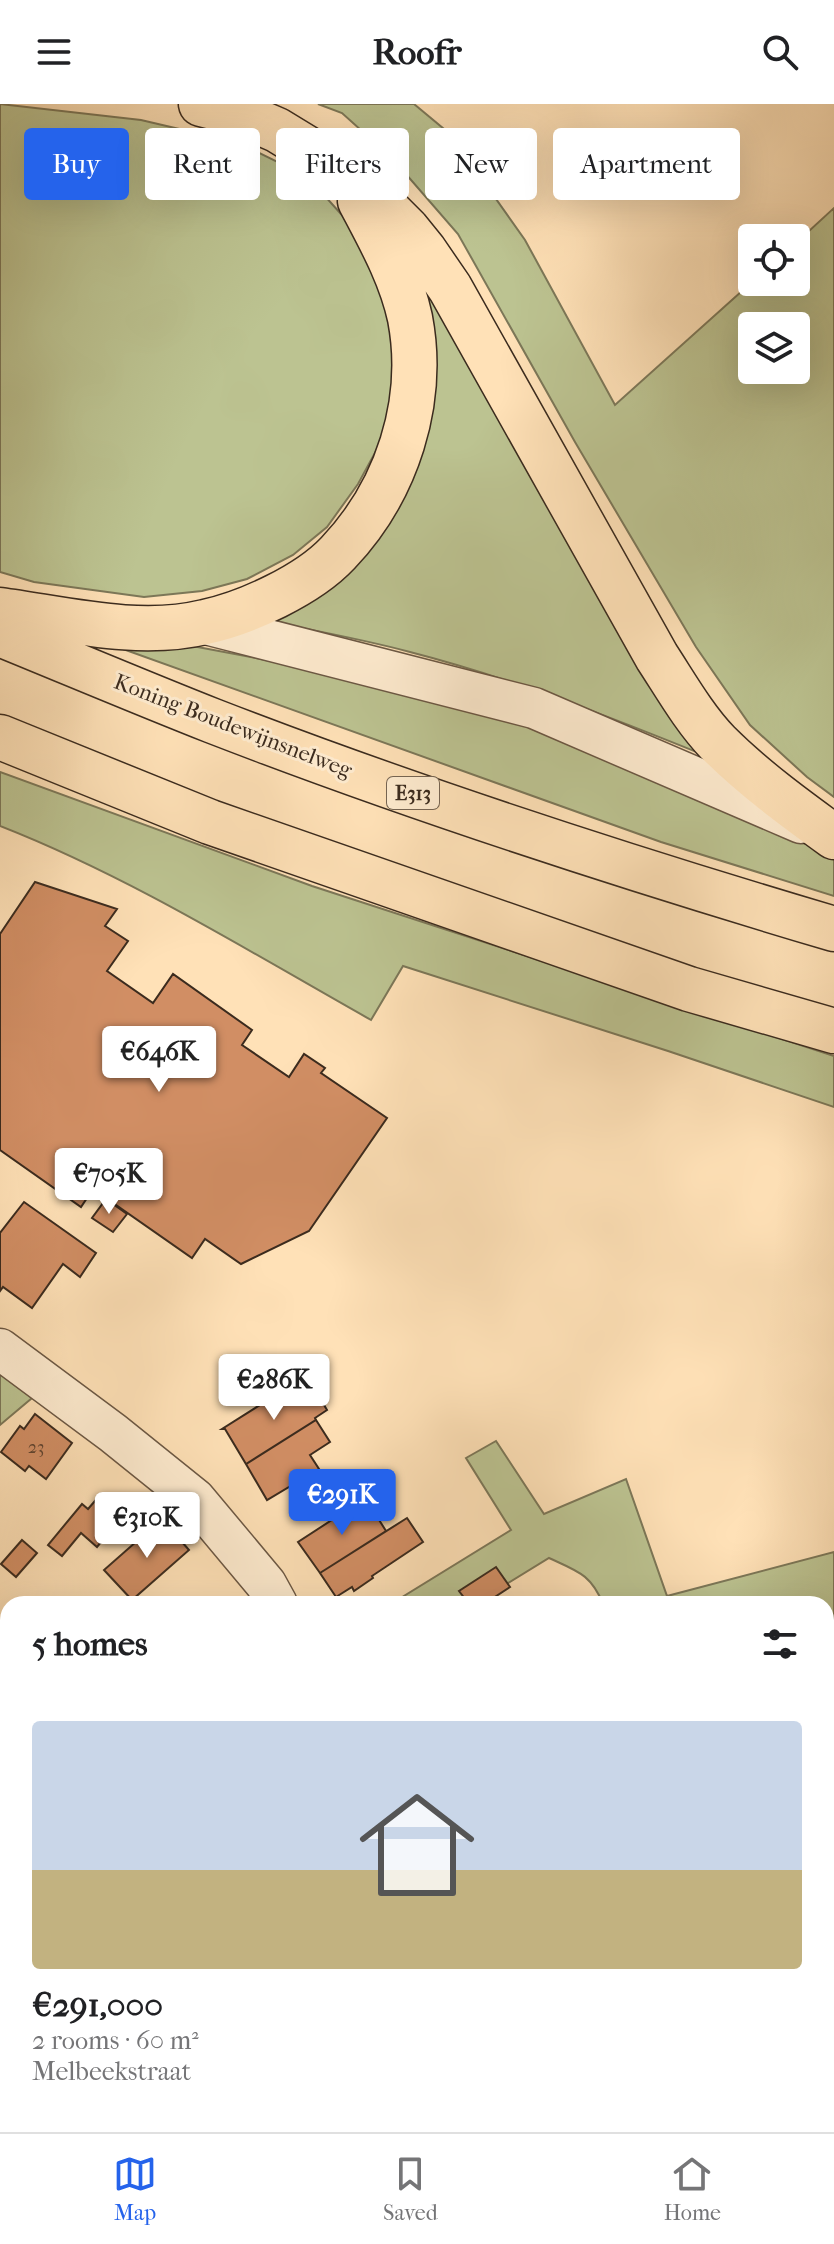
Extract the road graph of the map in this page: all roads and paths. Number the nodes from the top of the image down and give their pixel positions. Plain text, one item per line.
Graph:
1 (201, 104) edge
2 (276, 130) edge
3 (358, 200) edge
4 (375, 200) edge
5 (0, 610) edge
6 (202, 623) junction
7 (0, 634) edge
8 (0, 737) edge
9 (834, 838) edge
10 (834, 929) edge
11 (834, 1031) edge
12 (0, 1349) edge
13 (273, 1596) edge

1 - 2 highway
3 - 6 highway
4 - 9 highway
5 - 6 highway
6 - 9 street
7 - 10 highway, Koning Boudewijnsnelweg / E313
8 - 11 highway
12 - 13 street

